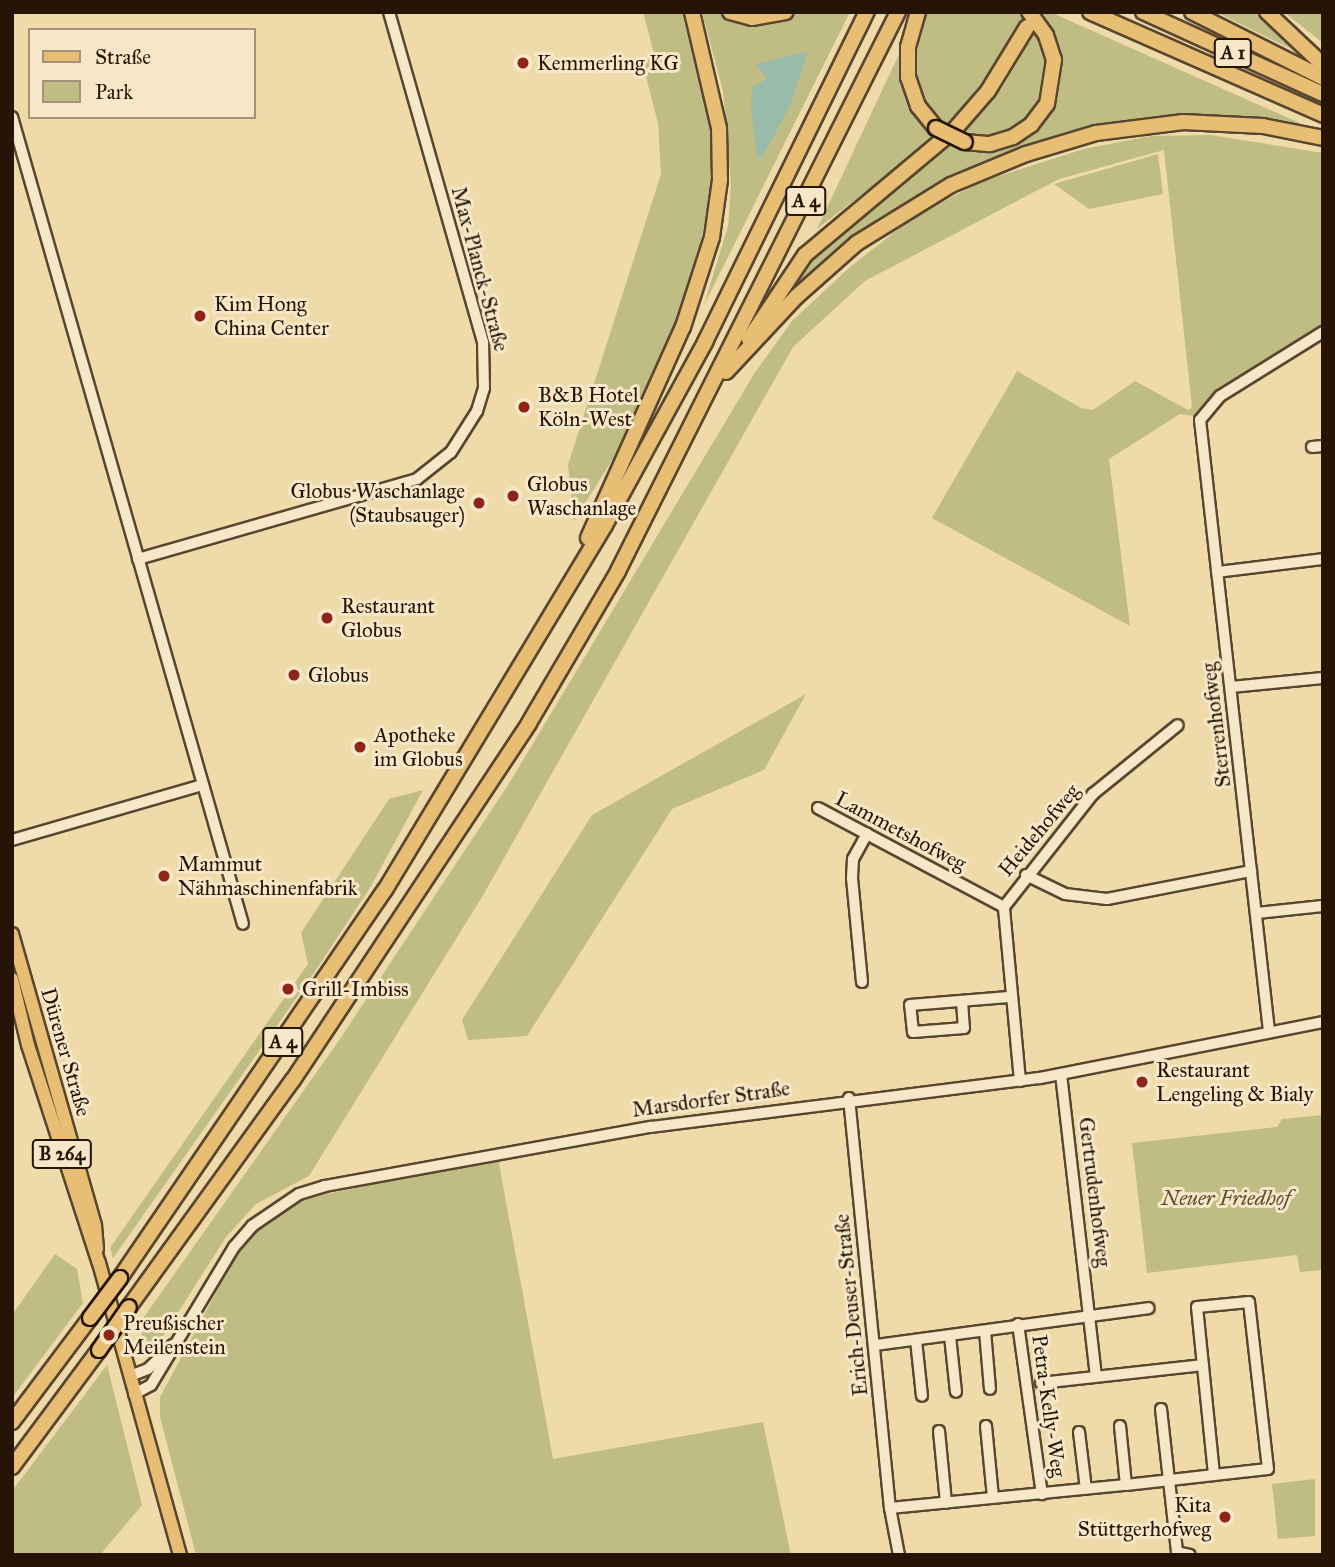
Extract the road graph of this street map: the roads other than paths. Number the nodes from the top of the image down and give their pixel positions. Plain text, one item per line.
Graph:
1 (389, 12) edge
2 (692, 12) edge
3 (730, 12) edge
4 (785, 12) edge
5 (867, 12) edge
6 (898, 12) edge
7 (918, 12) edge
8 (1090, 12) edge
9 (1143, 12) edge
10 (1192, 12) edge
11 (1267, 12) edge
12 (1028, 20) edge
13 (1323, 65) edge
14 (1323, 78) edge
15 (1323, 94) edge
16 (1323, 115) edge
17 (12, 117) edge
18 (1323, 138) edge
19 (1323, 332) edge
20 (742, 353) junction
21 (712, 389) junction
22 (138, 559) junction
23 (1323, 559) edge
24 (1217, 572) junction
25 (565, 590) junction
26 (1323, 678) edge
27 (1231, 687) junction
28 (1178, 725) dead end
29 (203, 785) junction
30 (818, 808) dead end
31 (867, 834) junction
32 (12, 839) edge
33 (1251, 872) junction
34 (1026, 875) junction
35 (1323, 906) edge
36 (1004, 907) junction
37 (1256, 913) junction
38 (243, 924) dead end
39 (12, 934) edge
40 (12, 981) edge
41 (862, 982) dead end
42 (1009, 998) junction
43 (962, 1001) junction
44 (23, 1017) edge
45 (1323, 1022) edge
46 (1269, 1031) junction
47 (12, 1036) edge
48 (28, 1045) junction
49 (1060, 1074) junction
50 (1020, 1081) junction
51 (849, 1098) junction
52 (99, 1263) junction
53 (1148, 1308) dead end
54 (1090, 1315) junction
55 (1018, 1324) junction
56 (985, 1331) junction
57 (950, 1336) junction
58 (916, 1340) junction
59 (176, 1342) junction
60 (876, 1345) junction
61 (1203, 1365) junction
62 (130, 1376) junction
63 (1096, 1376) junction
64 (1041, 1383) dead end
65 (990, 1389) dead end
66 (956, 1392) dead end
67 (134, 1394) junction
68 (922, 1396) dead end
69 (1161, 1409) dead end
70 (12, 1422) edge
71 (986, 1426) dead end
72 (1120, 1426) dead end
73 (939, 1431) dead end
74 (1079, 1432) dead end
75 (12, 1467) edge
76 (1214, 1475) junction
77 (1168, 1480) junction
78 (1126, 1485) junction
79 (1086, 1489) junction
80 (1042, 1494) junction
81 (993, 1498) junction
82 (946, 1503) junction
83 (890, 1508) junction
84 (180, 1555) edge
85 (900, 1555) edge
86 (1190, 1555) edge

1 - 22 street, Max-Planck-Straße
2 - 25 highway
3 - 4 highway
5 - 25 highway, A 4
6 - 21 highway, A 4
7 - 12 highway, bridge
8 - 16 highway, A 1
9 - 15 highway, A 1
10 - 14 highway
11 - 13 highway
12 - 20 highway
17 - 22 street
18 - 20 highway
19 - 24 street, Sterrenhofweg
20 - 21 highway
21 - 75 highway, A 4, bridge
22 - 29 street
23 - 24 street
24 - 27 street, Sterrenhofweg
25 - 70 highway, A 4, bridge
26 - 27 street
27 - 33 street, Sterrenhofweg
28 - 34 street, Heidehofweg
29 - 32 street
29 - 38 street
30 - 31 street, Lammetshofweg
31 - 36 street, Lammetshofweg
31 - 41 street
33 - 34 street
33 - 37 street, Sterrenhofweg
34 - 36 street, Heidehofweg
35 - 37 street
36 - 42 street, Heidehofweg
37 - 46 street, Sterrenhofweg
39 - 44 main road, Dürener Straße / B 264
40 - 44 main road, Dürener Straße / B 264
42 - 43 street
42 - 50 street, Heidehofweg
43 - 43 street
44 - 48 main road, Dürener Straße / B 264
44 - 52 main road, Dürener Straße / B 264
45 - 46 street, Marsdorfer Straße
46 - 49 street, Marsdorfer Straße
47 - 48 main road
48 - 52 main road, Dürener Straße / B 264
49 - 50 street, Marsdorfer Straße
49 - 54 street, Gertrudenhofweg
50 - 51 street, Marsdorfer Straße
51 - 59 street, Marsdorfer Straße
51 - 60 street, Erich-Deuser-Straße
52 - 62 main road, Dürener Straße / B 264
53 - 54 street
54 - 55 street
54 - 63 street, Gertrudenhofweg
55 - 56 street
55 - 80 street, Petra-Kelly-Weg
56 - 57 street
56 - 65 street
57 - 58 street
57 - 66 street
58 - 60 street
58 - 68 street
59 - 62 street, Marsdorfer Straße
59 - 67 street, Marsdorfer Straße
60 - 83 street, Erich-Deuser-Straße
61 - 63 street
61 - 76 street
61 - 76 street
62 - 67 main road, Dürener Straße / B 264
63 - 64 street
67 - 84 main road, Dürener Straße / B 264
69 - 77 street
71 - 81 street
72 - 78 street
73 - 82 street
74 - 79 street
76 - 77 street
77 - 78 street
77 - 86 street
78 - 79 street
79 - 80 street
80 - 81 street
81 - 82 street
82 - 83 street
83 - 85 street, Erich-Deuser-Straße

